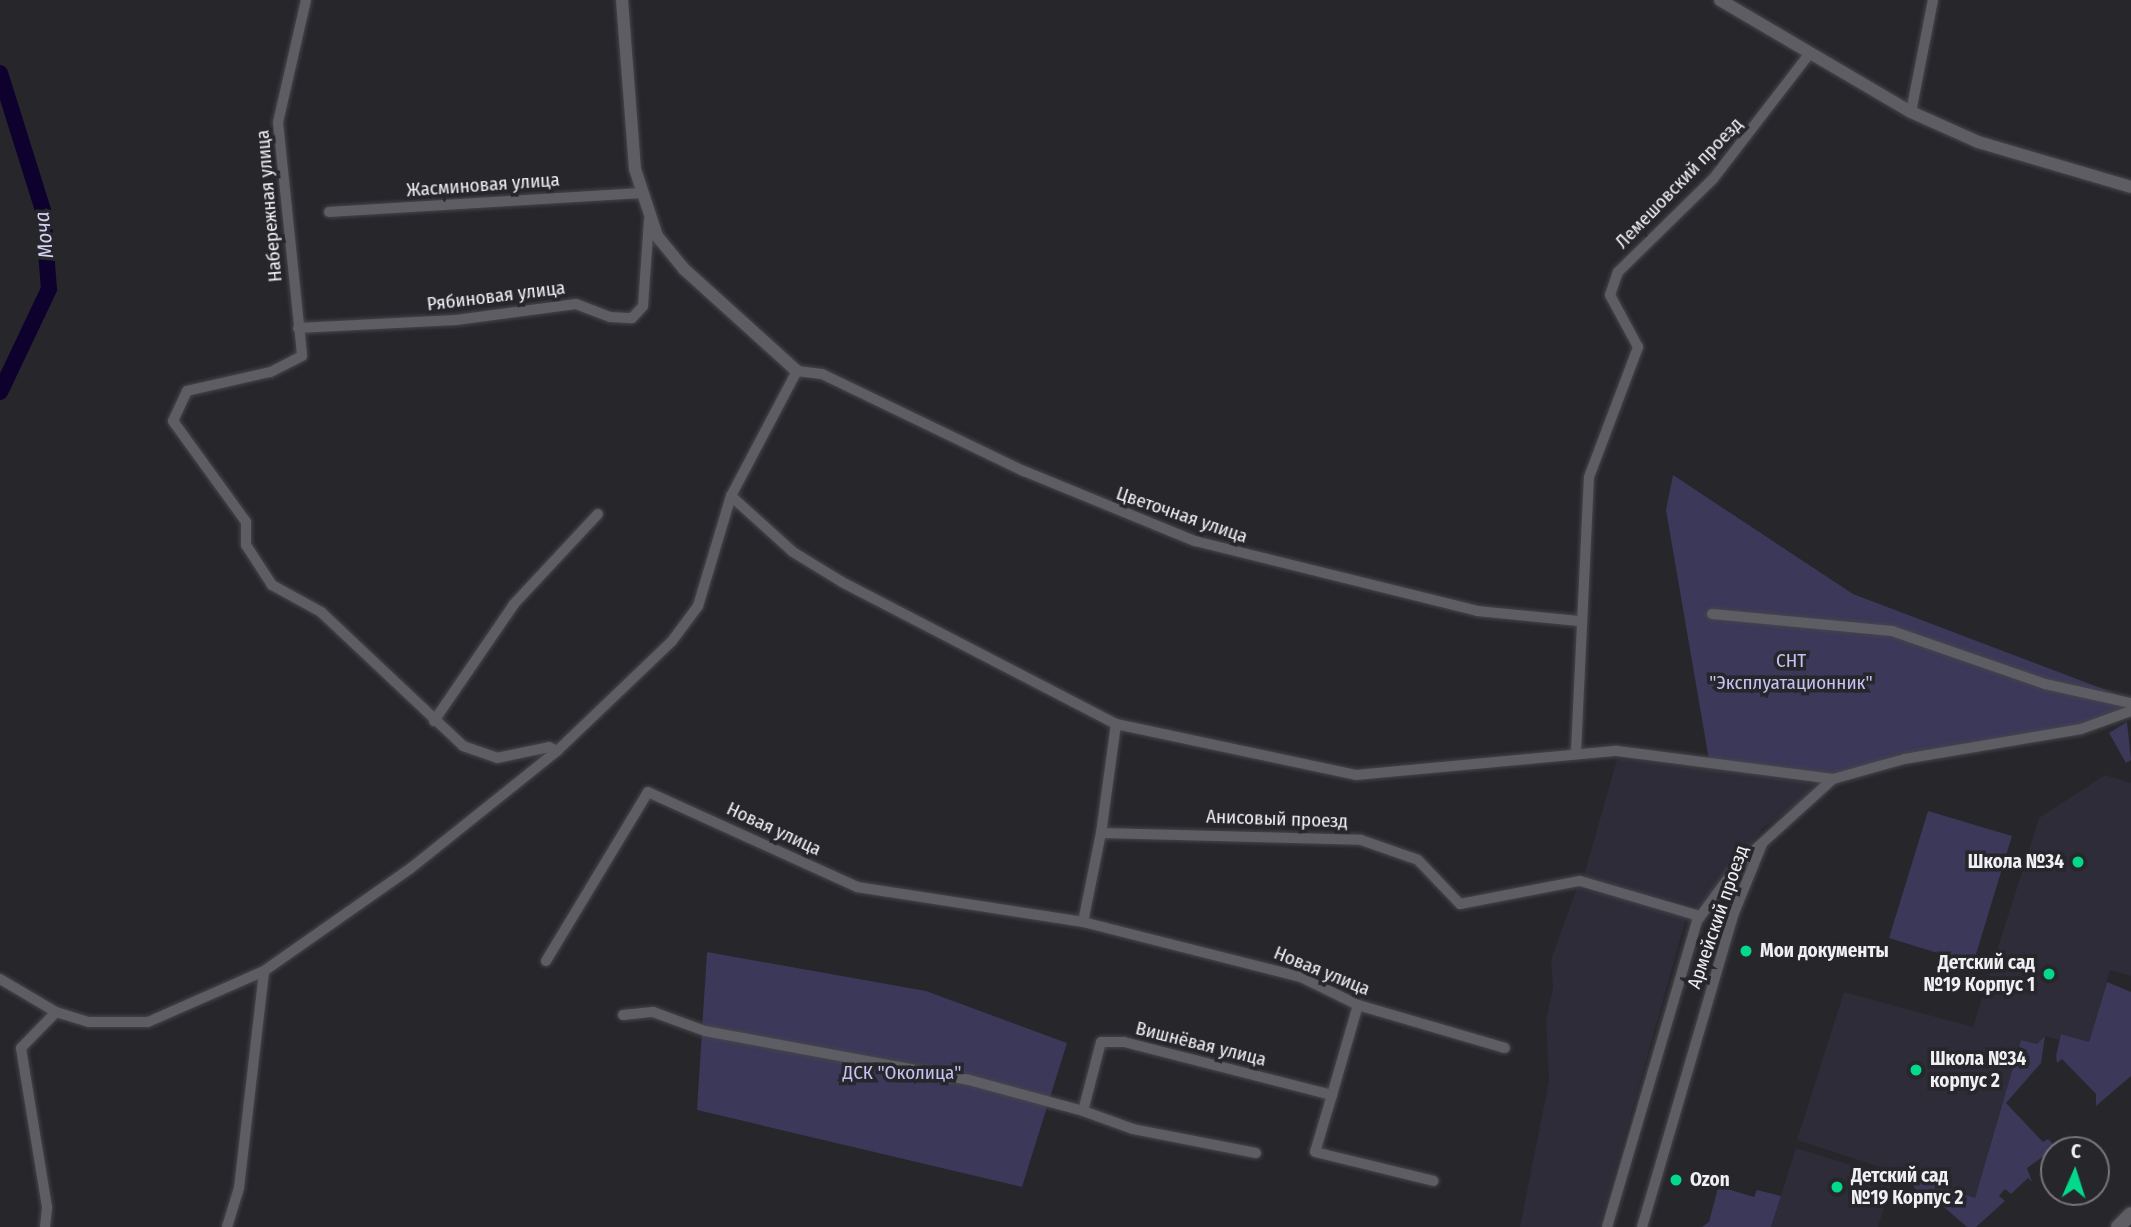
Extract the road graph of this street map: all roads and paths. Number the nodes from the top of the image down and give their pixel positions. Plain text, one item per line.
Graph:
1 (306, 0) edge
2 (622, 0) edge
3 (1933, 0) edge
4 (1728, 2) edge
5 (1810, 53) junction
6 (1911, 111) junction
7 (2131, 187) edge
8 (640, 193) junction
9 (329, 212) dead end
10 (649, 218) junction
11 (298, 328) junction
12 (797, 371) junction
13 (731, 496) junction
14 (598, 513) dead end
15 (1712, 614) dead end
16 (1579, 621) junction
17 (2131, 703) edge
18 (2131, 711) edge
19 (434, 721) junction
20 (1116, 724) junction
21 (557, 751) junction
22 (1576, 752) junction
23 (1833, 779) junction
24 (1101, 833) junction
25 (1762, 842) junction
26 (1700, 916) junction
27 (1083, 922) junction
28 (546, 961) dead end
29 (264, 971) junction
30 (0, 979) edge
31 (1358, 1005) junction
32 (56, 1012) junction
33 (623, 1015) dead end
34 (1505, 1048) dead end
35 (1332, 1095) junction
36 (1083, 1111) junction
37 (1256, 1153) dead end
38 (1434, 1181) dead end
39 (2131, 1214) edge
40 (45, 1227) edge
41 (227, 1227) edge
42 (1607, 1227) edge
43 (1642, 1227) edge
44 (2119, 1227) edge

1 - 11 street, Набережная улица
2 - 8 street
3 - 6 street
4 - 5 street
5 - 6 street
5 - 16 street, Лемешовский проезд
6 - 7 street
8 - 9 street, Жасминовая улица
8 - 10 street
10 - 11 street, Рябиновая улица
10 - 12 street
11 - 19 street, Набережная улица
12 - 13 street
12 - 16 street, Цветочная улица
13 - 20 street
13 - 21 street
14 - 19 street
15 - 17 street
16 - 22 street, Лемешовский проезд
18 - 23 street, Армейский проезд
19 - 21 street
20 - 22 street
20 - 24 street
21 - 29 street
22 - 23 street
23 - 25 street, Армейский проезд
24 - 26 street, Анисовый проезд
24 - 27 street
25 - 26 street
25 - 43 street, Армейский проезд
26 - 42 street
27 - 28 street, Новая улица
27 - 31 street, Новая улица
29 - 32 street
29 - 41 street
30 - 32 street
31 - 34 street, Новая улица
31 - 35 street
32 - 40 street
33 - 36 street
35 - 36 street, Вишнёвая улица
35 - 38 street
36 - 37 street
39 - 44 main road

